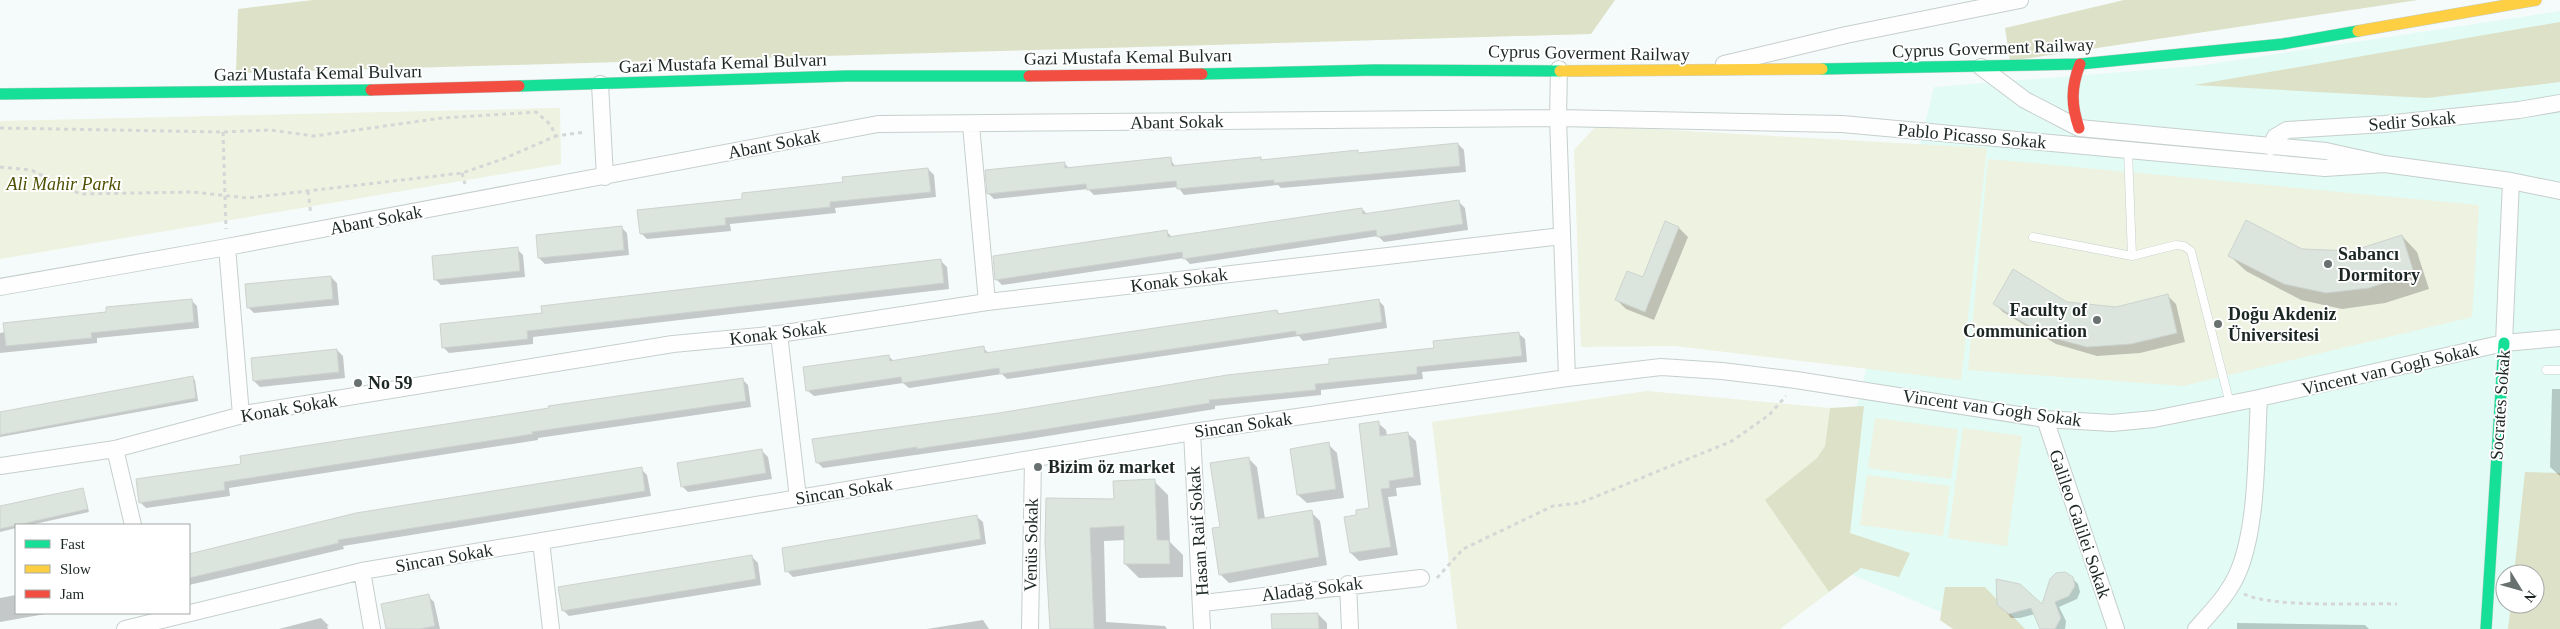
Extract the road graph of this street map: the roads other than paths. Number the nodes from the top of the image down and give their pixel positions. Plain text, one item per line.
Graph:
1 (2020, 0) edge
2 (2536, 0) edge
3 (2080, 64) junction
4 (1981, 67) junction
5 (1446, 69) joint
6 (1559, 69) junction
7 (1692, 72) junction
8 (600, 84) junction
9 (0, 94) edge
10 (2560, 103) edge
11 (1558, 118) junction
12 (971, 125) junction
13 (2079, 128) junction
14 (2271, 147) junction
15 (2128, 151) junction
16 (2385, 164) junction
17 (605, 177) junction
18 (2511, 181) junction
19 (2560, 191) edge
20 (1562, 236) junction
21 (2033, 237) dead end
22 (227, 247) junction
23 (2132, 256) junction
24 (0, 287) edge
25 (987, 302) junction
26 (779, 334) junction
27 (2560, 338) edge
28 (2504, 343) junction
29 (2546, 370) dead end
30 (2560, 370) edge
31 (1567, 378) junction
32 (2259, 398) junction
33 (2230, 404) junction
34 (241, 416) junction
35 (2045, 419) junction
36 (1192, 432) junction
37 (115, 448) junction
38 (1033, 460) junction
39 (0, 466) edge
40 (798, 498) junction
41 (133, 524) edge
42 (541, 541) junction
43 (362, 571) junction
44 (1426, 580) road end
45 (1348, 584) junction
46 (1203, 603) junction
47 (154, 618) edge
48 (189, 622) edge
49 (125, 629) edge
50 (372, 629) edge
51 (551, 629) edge
52 (1030, 629) edge
53 (1202, 629) edge
54 (1350, 629) edge
55 (2116, 629) edge
56 (2196, 629) edge
57 (2486, 629) edge

1 - 7 street
2 - 3 main road, Cyprus Goverment Railway
3 - 4 main road, Cyprus Goverment Railway
3 - 13 main road
4 - 7 main road, Cyprus Goverment Railway
4 - 13 street, Pablo Picasso Sokak
5 - 6 main road, Cyprus Goverment Railway
5 - 8 main road, Gazi Mustafa Kemal Bulvarı
6 - 7 main road, Cyprus Goverment Railway
6 - 11 street
8 - 9 main road, Gazi Mustafa Kemal Bulvarı
8 - 17 street
10 - 14 street, Sedir Sokak
11 - 12 street, Abant Sokak
11 - 15 street, Pablo Picasso Sokak
11 - 20 street
12 - 17 street, Abant Sokak
12 - 25 street
13 - 14 street, Pablo Picasso Sokak
14 - 16 street, Pablo Picasso Sokak
15 - 16 street, Pablo Picasso Sokak
15 - 23 lane
16 - 18 street, Pablo Picasso Sokak
17 - 22 street, Abant Sokak
18 - 19 street, Pablo Picasso Sokak
18 - 28 street, Socrates Sokak
20 - 25 street, Konak Sokak
20 - 31 street
21 - 23 lane
22 - 24 street, Abant Sokak
22 - 34 street
23 - 33 lane
25 - 26 street, Konak Sokak
26 - 34 street, Konak Sokak
26 - 40 street
27 - 28 street, Vincent van Gogh Sokak
28 - 32 street, Vincent van Gogh Sokak
28 - 57 main road, Socrates Sokak
29 - 30 lane
31 - 35 street, Vincent van Gogh Sokak
31 - 36 street, Sincan Sokak
32 - 33 street, Vincent van Gogh Sokak
32 - 56 street
33 - 35 street, Vincent van Gogh Sokak
34 - 37 street, Konak Sokak
35 - 55 street, Galileo Galilei Sokak
36 - 38 street, Sincan Sokak
36 - 46 street, Hasan Raif Sokak
37 - 39 street, Konak Sokak
37 - 41 street
38 - 40 street, Sincan Sokak
38 - 52 street, Venüs Sokak
40 - 42 street, Sincan Sokak
42 - 43 street, Sincan Sokak
42 - 51 street
43 - 48 street, Sincan Sokak
43 - 50 street
44 - 45 street, Aladağ Sokak
45 - 46 street, Aladağ Sokak
45 - 54 street
46 - 53 street, Hasan Raif Sokak
47 - 48 street, Sincan Sokak
47 - 49 street, Sincan Sokak

